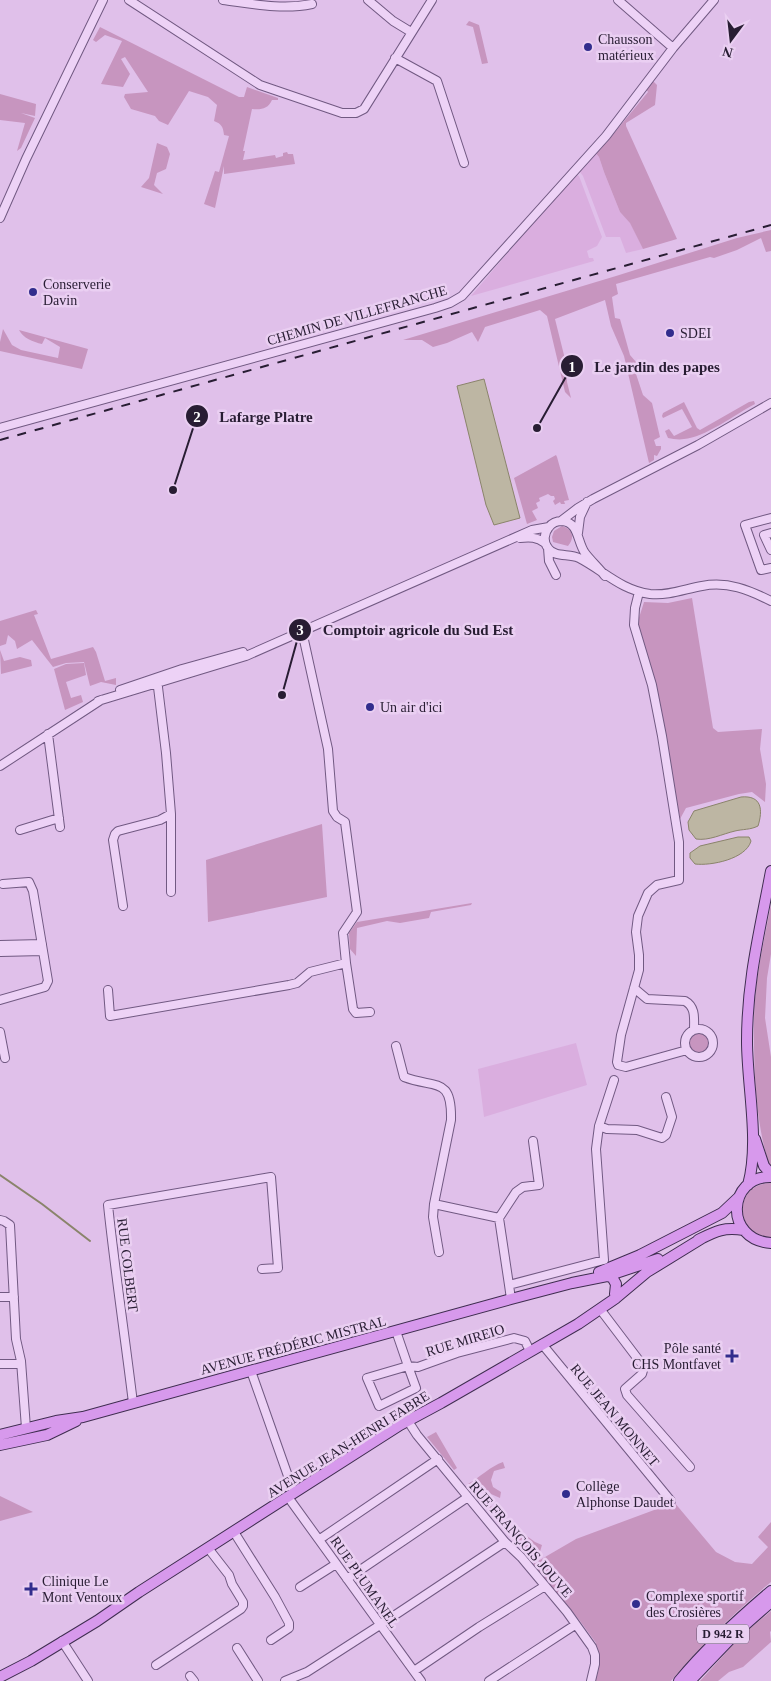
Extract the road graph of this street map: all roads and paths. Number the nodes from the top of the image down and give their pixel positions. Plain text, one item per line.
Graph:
1 (103, 0) edge
2 (129, 0) edge
3 (223, 0) edge
4 (368, 0) edge
5 (432, 0) edge
6 (618, 0) edge
7 (714, 0) edge
8 (312, 4) dead end
9 (411, 32) junction
10 (673, 48) junction
11 (395, 58) junction
12 (464, 163) dead end
13 (0, 218) edge
14 (771, 403) edge
15 (0, 428) edge
16 (588, 502) junction
17 (771, 518) edge
18 (561, 521) junction
19 (549, 527) junction
20 (771, 533) edge
21 (578, 535) junction
22 (513, 539) junction
23 (546, 546) junction
24 (771, 550) edge
25 (562, 555) junction
26 (551, 568) junction
27 (771, 568) edge
28 (556, 575) dead end
29 (605, 576) junction
30 (639, 592) junction
31 (771, 601) edge
32 (302, 631) junction
33 (157, 680) junction
34 (48, 734) junction
35 (0, 766) edge
36 (171, 814) junction
37 (59, 818) junction
38 (60, 827) dead end
39 (20, 830) dead end
40 (771, 871) edge
41 (3, 884) dead end
42 (172, 892) dead end
43 (122, 906) dead end
44 (0, 945) edge
45 (43, 947) junction
46 (0, 952) edge
47 (346, 963) junction
48 (634, 988) junction
49 (108, 990) dead end
50 (0, 1000) edge
51 (370, 1012) dead end
52 (694, 1030) junction
53 (0, 1032) edge
54 (396, 1046) dead end
55 (687, 1050) junction
56 (5, 1058) dead end
57 (614, 1080) dead end
58 (666, 1097) dead end
59 (599, 1126) junction
60 (753, 1130) junction
61 (533, 1141) dead end
62 (771, 1176) edge
63 (748, 1185) junction
64 (739, 1197) junction
65 (434, 1204) junction
66 (499, 1218) junction
67 (0, 1220) edge
68 (744, 1230) junction
69 (677, 1237) junction
70 (704, 1237) junction
71 (771, 1243) edge
72 (439, 1252) dead end
73 (642, 1265) junction
74 (262, 1269) dead end
75 (608, 1276) junction
76 (572, 1283) junction
77 (508, 1285) junction
78 (615, 1294) junction
79 (0, 1297) edge
80 (14, 1297) junction
81 (510, 1299) junction
82 (600, 1309) junction
83 (396, 1331) junction
84 (542, 1344) junction
85 (530, 1351) junction
86 (0, 1364) edge
87 (22, 1364) junction
88 (408, 1366) junction
89 (251, 1371) junction
90 (133, 1403) junction
91 (83, 1417) junction
92 (408, 1421) junction
93 (26, 1428) junction
94 (0, 1435) edge
95 (0, 1445) edge
96 (438, 1460) junction
97 (690, 1467) dead end
98 (291, 1495) junction
99 (468, 1497) junction
100 (670, 1501) dead end
101 (234, 1532) junction
102 (320, 1540) junction
103 (505, 1542) junction
104 (208, 1548) junction
105 (336, 1564) junction
106 (347, 1579) junction
107 (545, 1586) junction
108 (300, 1587) dead end
109 (771, 1591) edge
110 (771, 1602) edge
111 (380, 1625) junction
112 (575, 1625) junction
113 (271, 1640) dead end
114 (62, 1641) junction
115 (237, 1648) dead end
116 (156, 1665) dead end
117 (414, 1671) junction
118 (0, 1677) edge
119 (299, 1678) edge
120 (88, 1681) edge
121 (258, 1681) edge
122 (285, 1681) edge
123 (421, 1681) edge
124 (490, 1681) edge
125 (591, 1681) edge
126 (679, 1681) edge
127 (690, 1681) edge

1 - 13 street
2 - 11 street
3 - 8 street
4 - 9 street
5 - 9 street
6 - 10 street
7 - 10 street, CHEMIN DE VILLEFRANCHE
9 - 11 street
10 - 15 street, CHEMIN DE VILLEFRANCHE
11 - 12 street
14 - 16 street
16 - 18 street
16 - 21 street
17 - 27 street
18 - 19 street
18 - 21 street
19 - 22 street
19 - 23 street
20 - 24 street
21 - 25 street
21 - 29 street
22 - 23 street
22 - 32 street
23 - 25 street
23 - 26 street
25 - 26 street
25 - 29 street
26 - 28 street
29 - 30 street
30 - 31 street
30 - 48 street
32 - 33 street
32 - 47 street
33 - 34 street
33 - 36 street
34 - 35 street
34 - 37 street
36 - 42 street
36 - 43 street
37 - 38 street
37 - 39 street
40 - 60 main road
41 - 45 street
44 - 45 street
45 - 46 street
45 - 50 street
47 - 49 street
47 - 51 street
48 - 52 street
48 - 55 street
52 - 55 street
52 - 55 street
53 - 56 street
54 - 65 street
57 - 59 street
58 - 59 street
59 - 77 street
60 - 62 main road
60 - 63 main road
61 - 66 street
62 - 63 main road
63 - 64 main road
64 - 68 main road
64 - 69 main road
65 - 66 street
65 - 72 street
66 - 77 street
67 - 80 street
68 - 70 main road
68 - 71 main road
69 - 73 main road
69 - 76 main road
70 - 73 main road
70 - 82 main road
73 - 75 main road
73 - 78 main road
74 - 90 street, RUE COLBERT
75 - 76 main road
75 - 78 main road
76 - 81 main road, AVENUE FRÉDÉRIC MISTRAL
77 - 81 street
78 - 82 main road
79 - 80 street
80 - 87 street
81 - 83 main road, AVENUE FRÉDÉRIC MISTRAL
82 - 84 main road, AVENUE JEAN-HENRI FABRE
82 - 97 street
83 - 88 street
83 - 89 main road, AVENUE FRÉDÉRIC MISTRAL
84 - 85 main road, AVENUE JEAN-HENRI FABRE
84 - 100 street, RUE JEAN MONNET
85 - 88 street, RUE MIREIO
85 - 92 main road, AVENUE JEAN-HENRI FABRE
86 - 87 street
87 - 93 street
88 - 88 street
89 - 90 main road, AVENUE FRÉDÉRIC MISTRAL
89 - 98 street, RUE PLUMANEL
90 - 91 main road, AVENUE FRÉDÉRIC MISTRAL
91 - 93 main road, AVENUE FRÉDÉRIC MISTRAL
91 - 95 main road, AVENUE FRÉDÉRIC MISTRAL
92 - 96 street, RUE FRANÇOIS JOUVE
92 - 98 main road, AVENUE JEAN-HENRI FABRE
93 - 94 main road, AVENUE FRÉDÉRIC MISTRAL
96 - 99 street, RUE FRANÇOIS JOUVE
96 - 102 street
98 - 101 main road, AVENUE JEAN-HENRI FABRE
98 - 102 street, RUE PLUMANEL
99 - 103 street, RUE FRANÇOIS JOUVE
99 - 106 street
101 - 104 main road, AVENUE JEAN-HENRI FABRE
101 - 113 street
102 - 105 street, RUE PLUMANEL
103 - 107 street, RUE FRANÇOIS JOUVE
103 - 111 street
104 - 114 main road, AVENUE JEAN-HENRI FABRE
104 - 116 street
105 - 106 street, RUE PLUMANEL
105 - 108 street
106 - 111 street, RUE PLUMANEL
107 - 112 street, RUE FRANÇOIS JOUVE
107 - 117 street
109 - 126 main road, D 942 R
110 - 127 main road
111 - 117 street, RUE PLUMANEL
111 - 119 street
112 - 124 street
112 - 125 street, RUE FRANÇOIS JOUVE
114 - 118 main road, AVENUE JEAN-HENRI FABRE
114 - 120 street
115 - 121 street
117 - 123 street, RUE PLUMANEL
119 - 122 street

